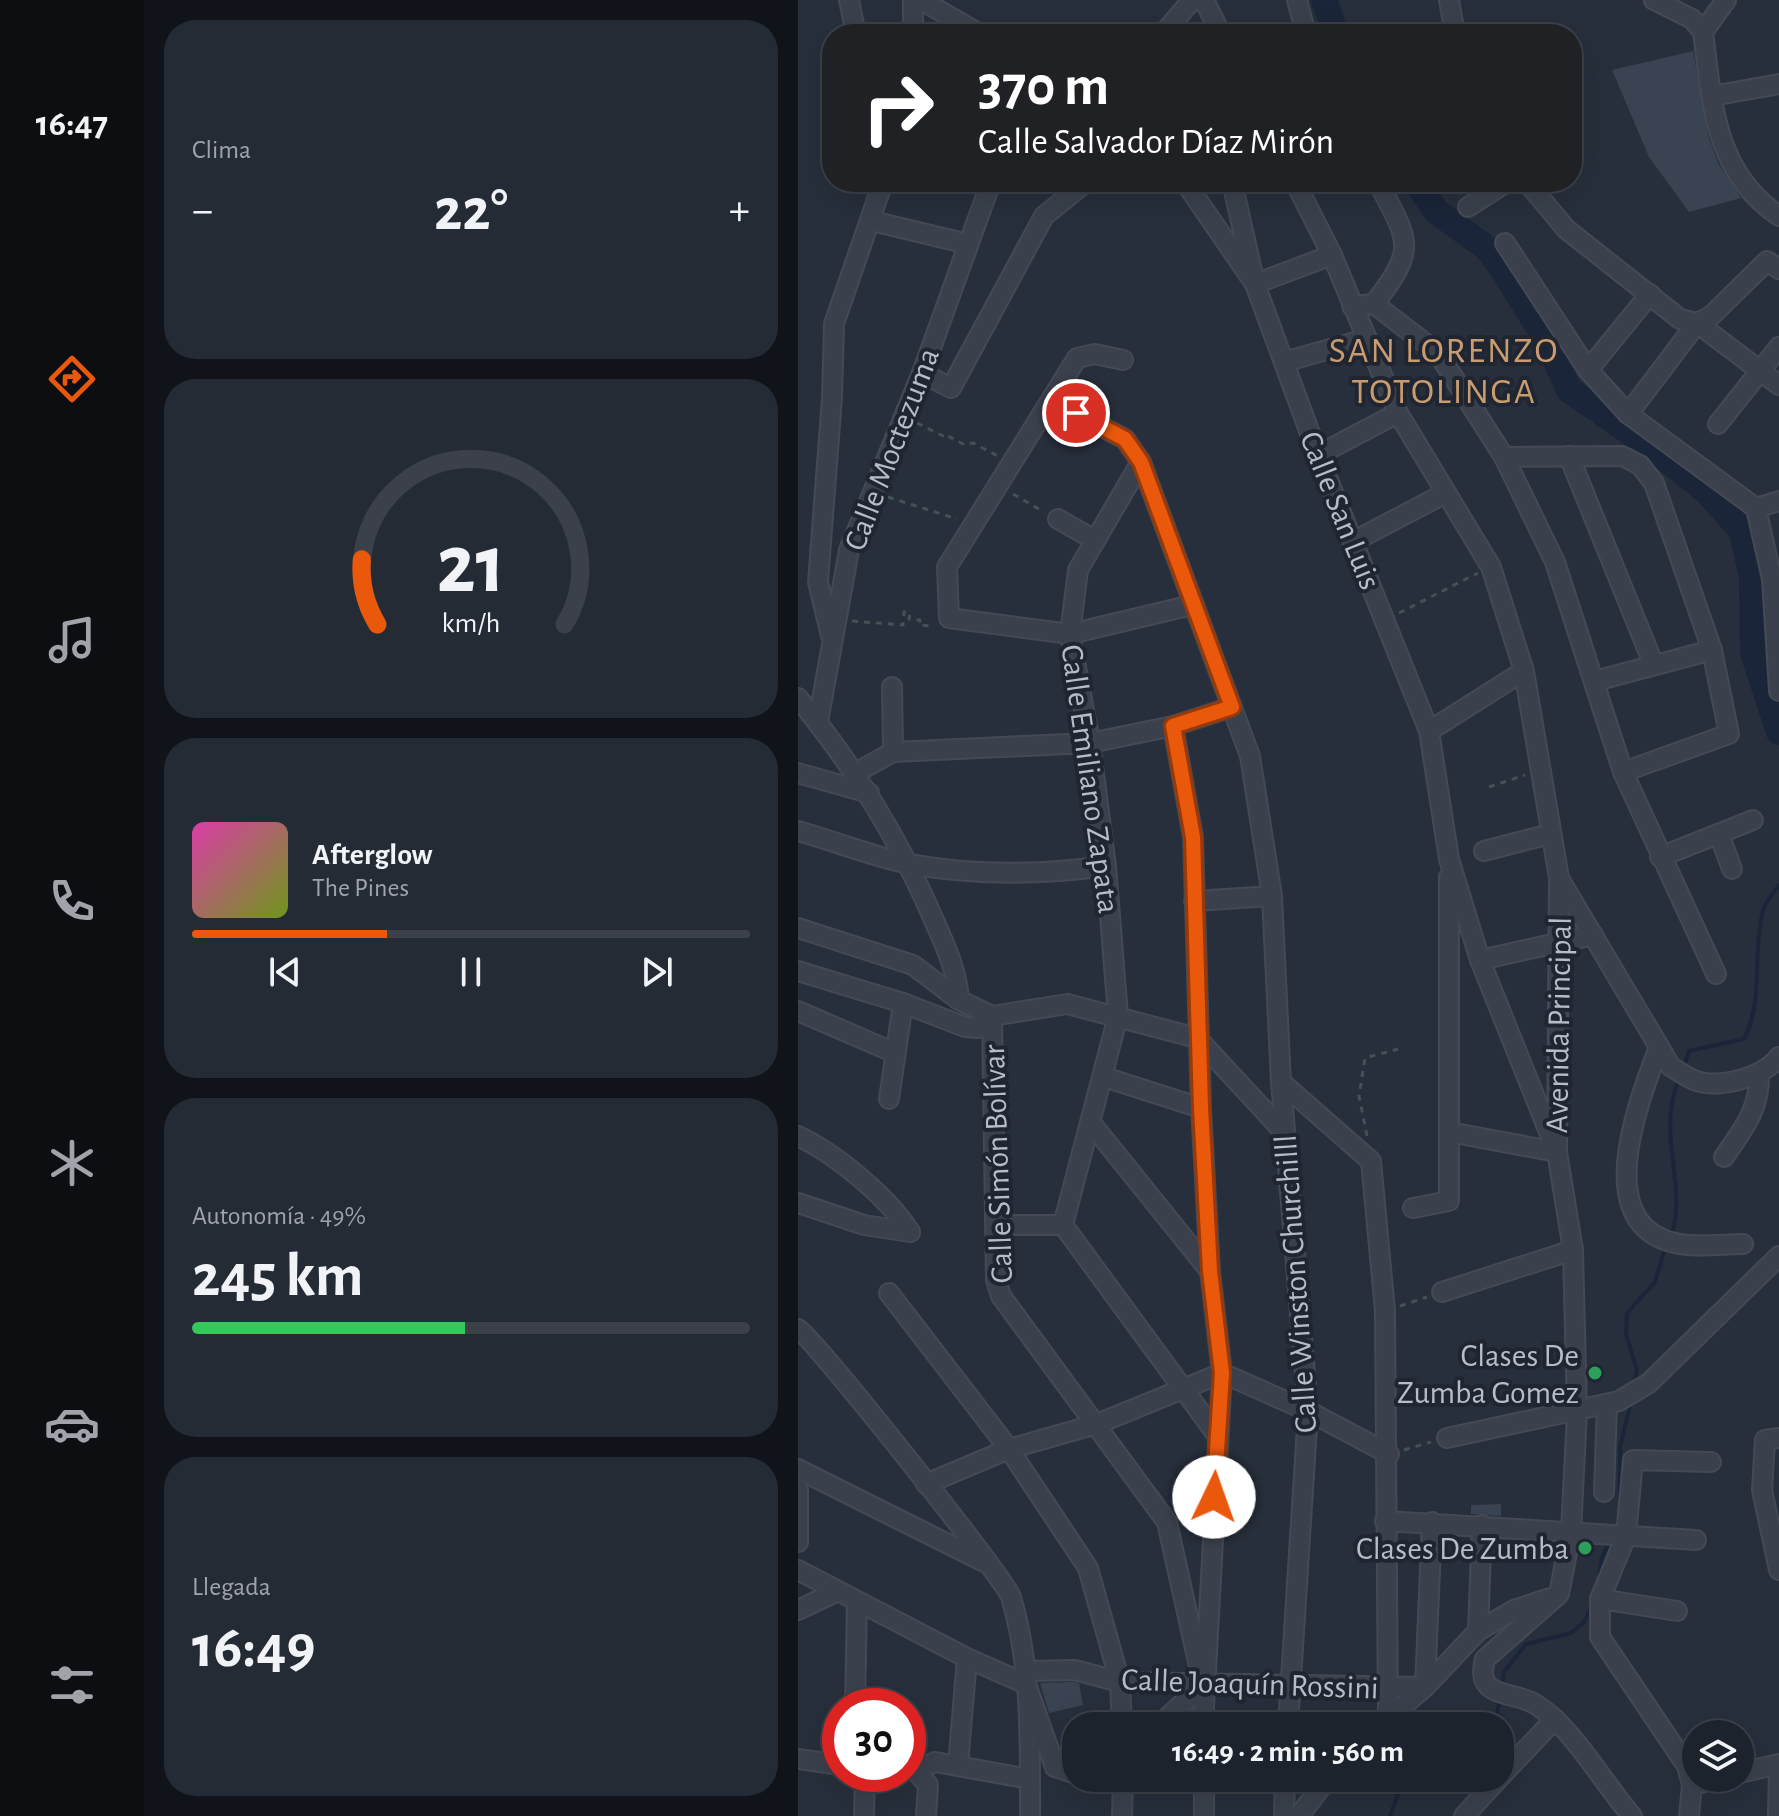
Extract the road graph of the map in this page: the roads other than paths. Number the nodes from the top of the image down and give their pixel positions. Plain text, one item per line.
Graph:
1 (849, 0) edge
2 (913, 0) edge
3 (921, 0) edge
4 (1192, 0) edge
5 (1204, 0) edge
6 (1297, 0) edge
7 (1449, 0) edge
8 (1654, 0) edge
9 (1726, 0) edge
10 (854, 24) edge
11 (913, 24) edge
12 (963, 24) edge
13 (1172, 24) edge
14 (1216, 24) edge
15 (1303, 24) edge
16 (1453, 24) edge
17 (1703, 32) junction
18 (1779, 84) edge
19 (1712, 96) junction
20 (881, 192) edge
21 (987, 192) edge
22 (1074, 192) edge
23 (1192, 192) edge
24 (1234, 192) edge
25 (1300, 192) edge
26 (1383, 192) edge
27 (1491, 192) edge
28 (1535, 192) edge
29 (1468, 207) dead end
30 (1779, 216) edge
31 (872, 221) junction
32 (1505, 243) dead end
33 (968, 244) junction
34 (1332, 255) junction
35 (1773, 265) edge
36 (1255, 284) junction
37 (1650, 294) junction
38 (1374, 304) junction
39 (1352, 306) junction
40 (1697, 323) junction
41 (1365, 339) junction
42 (1779, 347) edge
43 (1123, 360) dead end
44 (1284, 362) junction
45 (1588, 370) junction
46 (1761, 370) junction
47 (922, 373) junction
48 (1779, 385) edge
49 (1052, 401) junction
50 (1398, 413) junction
51 (1628, 414) junction
52 (1718, 424) dead end
53 (1318, 455) junction
54 (1569, 456) junction
55 (1504, 457) junction
56 (1141, 462) junction
57 (1444, 494) junction
58 (1779, 501) edge
59 (1756, 508) junction
60 (1058, 519) road end
61 (1093, 539) junction
62 (1354, 541) junction
63 (1776, 578) edge
64 (1192, 605) junction
65 (1070, 634) junction
66 (840, 636) junction
67 (1712, 650) junction
68 (1653, 663) junction
69 (1524, 671) junction
70 (1595, 681) junction
71 (892, 687) dead end
72 (1778, 687) edge
73 (798, 698) edge
74 (1232, 707) junction
75 (818, 722) junction
76 (1173, 726) junction
77 (1429, 731) junction
78 (1090, 743) junction
79 (893, 752) junction
80 (857, 772) junction
81 (1623, 772) junction
82 (798, 773) edge
83 (869, 793) junction
84 (1753, 820) dead end
85 (798, 831) edge
86 (1550, 834) junction
87 (1719, 834) junction
88 (1484, 851) dead end
89 (1660, 857) junction
90 (1449, 859) junction
91 (909, 864) junction
92 (1106, 866) junction
93 (1732, 869) dead end
94 (1559, 878) junction
95 (1272, 896) junction
96 (1194, 901) junction
97 (798, 928) edge
98 (1593, 935) junction
99 (1561, 944) junction
100 (1480, 960) junction
101 (798, 971) edge
102 (1716, 974) dead end
103 (959, 1000) junction
104 (903, 1003) junction
105 (798, 1011) edge
106 (992, 1016) junction
107 (1118, 1016) junction
108 (1197, 1038) junction
109 (1659, 1047) junction
110 (895, 1053) junction
111 (1779, 1057) edge
112 (1759, 1074) junction
113 (1104, 1077) junction
114 (1281, 1082) junction
115 (889, 1099) dead end
116 (1201, 1108) junction
117 (1091, 1123) junction
118 (1449, 1132) junction
119 (1285, 1133) junction
120 (798, 1136) edge
121 (1557, 1152) junction
122 (1724, 1157) dead end
123 (798, 1203) edge
124 (1413, 1208) dead end
125 (996, 1225) junction
126 (1063, 1225) junction
127 (1743, 1244) dead end
128 (1573, 1250) junction
129 (1779, 1256) edge
130 (1210, 1271) junction
131 (1442, 1292) road end
132 (889, 1293) dead end
133 (798, 1329) edge
134 (1222, 1373) junction
135 (1184, 1387) junction
136 (1613, 1403) junction
137 (1308, 1411) junction
138 (1577, 1412) junction
139 (1097, 1424) junction
140 (1217, 1435) junction
141 (1447, 1438) road end
142 (1779, 1438) edge
143 (1009, 1449) junction
144 (1389, 1454) junction
145 (1711, 1462) dead end
146 (798, 1469) edge
147 (926, 1484) junction
148 (798, 1489) edge
149 (1604, 1492) dead end
150 (1385, 1521) junction
151 (1432, 1522) junction
152 (1482, 1525) junction
153 (1578, 1533) junction
154 (1621, 1536) junction
155 (1696, 1540) dead end
156 (798, 1542) edge
157 (988, 1564) junction
158 (798, 1570) edge
159 (1779, 1570) edge
160 (838, 1591) junction
161 (1559, 1594) junction
162 (1600, 1599) junction
163 (857, 1602) junction
164 (798, 1610) edge
165 (1677, 1611) dead end
166 (1478, 1631) junction
167 (967, 1658) junction
168 (1025, 1677) junction
169 (1120, 1682) junction
170 (1203, 1685) junction
171 (1290, 1687) junction
172 (1425, 1687) junction
173 (855, 1688) edge
174 (1388, 1688) junction
175 (1121, 1712) edge
176 (1173, 1712) edge
177 (1203, 1712) edge
178 (1289, 1712) edge
179 (1385, 1712) edge
180 (1395, 1712) edge
181 (1555, 1719) junction
182 (798, 1759) edge
183 (1682, 1759) edge
184 (822, 1762) edge
185 (1514, 1763) edge
186 (1779, 1764) edge
187 (926, 1765) edge
188 (958, 1765) junction
189 (1062, 1769) edge
190 (1754, 1770) edge
191 (1030, 1779) junction
192 (926, 1783) edge
193 (865, 1792) edge
194 (1123, 1792) edge
195 (1204, 1792) edge
196 (1285, 1792) edge
197 (1317, 1792) edge
198 (1487, 1792) edge
199 (1691, 1792) edge
200 (864, 1816) edge
201 (926, 1816) edge
202 (1030, 1816) edge
203 (1122, 1816) edge
204 (1204, 1816) edge
205 (1284, 1816) edge
206 (1299, 1816) edge
207 (1464, 1816) edge
208 (1632, 1816) edge
209 (1689, 1816) edge
210 (1778, 1816) edge

1 - 10 street
2 - 11 street
3 - 12 street
4 - 13 street
5 - 14 street
6 - 15 street
7 - 16 street
8 - 17 street
9 - 17 street
17 - 19 street
18 - 19 street
19 - 30 street
20 - 31 street
21 - 33 street, Calle Moctezuma
22 - 47 street
23 - 36 street, Calle San Luis
24 - 36 street
25 - 34 street, Avenida Principal
26 - 38 street
27 - 29 street
28 - 37 street
31 - 33 street
31 - 66 street
32 - 45 street
33 - 47 street, Calle Moctezuma
34 - 36 street
34 - 39 street, Avenida Principal
35 - 40 street
36 - 44 street, Calle San Luis
37 - 40 street
37 - 45 street
38 - 39 street
38 - 55 street
39 - 41 street, Avenida Principal
40 - 46 street
40 - 51 street
41 - 44 street
41 - 50 street, Avenida Principal
42 - 46 street
43 - 49 street
44 - 53 street, Calle San Luis
45 - 51 street
46 - 48 street
46 - 52 street
47 - 66 street, Calle Moctezuma
49 - 56 street
49 - 65 street
50 - 53 street
50 - 57 street, Avenida Principal
51 - 59 street
53 - 62 street, Calle San Luis
54 - 55 street
54 - 67 street
54 - 68 street
55 - 70 street
56 - 61 street, Calle Emiliano Zapata
56 - 64 street, Calle Winston Churchilll
57 - 62 street
57 - 69 street, Avenida Principal
58 - 59 street
59 - 63 street
60 - 61 street
61 - 65 street, Calle Emiliano Zapata
62 - 77 street, Calle San Luis
63 - 72 street
64 - 65 street
64 - 74 street, Calle Winston Churchilll
65 - 78 street, Calle Emiliano Zapata
66 - 75 street, Calle Moctezuma
67 - 68 street
67 - 81 street
68 - 70 street
69 - 77 street
69 - 86 street, Avenida Principal
70 - 81 street
71 - 79 street
73 - 75 street
74 - 76 street
74 - 95 street, Calle Winston Churchilll
75 - 80 street
76 - 78 street
76 - 96 street
77 - 90 street, Calle San Luis
78 - 79 street
78 - 92 street, Calle Emiliano Zapata
79 - 80 street
80 - 83 street
81 - 89 street
82 - 83 street
83 - 91 street
84 - 87 street
85 - 91 street
86 - 88 street
86 - 94 street, Avenida Principal
87 - 89 street
87 - 93 street
89 - 102 street
90 - 100 street, Calle San Luis
90 - 118 street, Calle San Luis
91 - 92 street
91 - 103 street
92 - 107 street, Calle Emiliano Zapata
94 - 98 street
94 - 99 street, Avenida Principal
95 - 96 street
95 - 114 street, Calle Winston Churchilll
96 - 108 street
97 - 103 street
98 - 99 street
98 - 109 street
99 - 100 street
99 - 121 street, Avenida Principal
100 - 121 street, Calle San Luis
101 - 104 street
103 - 106 street
104 - 106 street
104 - 110 street
105 - 110 street
106 - 107 street
106 - 125 street, Calle Simón Bolívar
107 - 108 street
107 - 113 street, Calle Emiliano Zapata
108 - 116 street
108 - 119 street
109 - 112 street
109 - 127 street
110 - 115 street
111 - 112 street
112 - 122 street
113 - 116 street
113 - 117 street, Calle Emiliano Zapata
114 - 119 street, Calle Winston Churchilll
114 - 144 street
116 - 130 street
117 - 126 street, Calle Emiliano Zapata
117 - 130 street
118 - 121 street
118 - 124 street, Calle San Luis
119 - 137 street, Calle Winston Churchilll
120 - 123 street
121 - 128 street, Avenida Principal
125 - 126 street
125 - 139 street, Calle Simón Bolívar
126 - 135 street
128 - 131 street
128 - 138 street, Avenida Principal
129 - 136 street
130 - 134 street
132 - 143 street
133 - 147 street
134 - 135 street
134 - 137 street
134 - 140 street
135 - 139 street
135 - 140 street
136 - 138 street
136 - 149 street
137 - 144 street
137 - 171 street, Calle Winston Churchilll
138 - 141 street
138 - 153 street, Avenida Principal
139 - 143 street
139 - 170 street, Calle Simón Bolívar
140 - 170 street
142 - 159 street
143 - 147 street
143 - 169 street
144 - 150 street
145 - 154 street
146 - 157 street
147 - 157 street
148 - 156 street
150 - 151 street
150 - 174 street
151 - 152 street
151 - 172 street
152 - 153 street
152 - 166 street
153 - 154 street
153 - 161 street, Avenida Principal
154 - 155 street
154 - 162 street
157 - 168 street
158 - 160 street
160 - 163 street
160 - 164 street
161 - 166 street, Calle Joaquín Rossini
161 - 181 street
162 - 165 street
162 - 183 street
163 - 167 street
163 - 173 street
166 - 172 street, Calle Joaquín Rossini
167 - 168 street
167 - 188 street
168 - 169 street, Calle Joaquín Rossini
168 - 189 street
168 - 191 street
169 - 170 street, Calle Joaquín Rossini
169 - 175 street
170 - 171 street, Calle Joaquín Rossini
170 - 176 street
170 - 177 street
171 - 174 street, Calle Joaquín Rossini
171 - 178 street, Calle Winston Churchilll
172 - 174 street, Calle Joaquín Rossini
172 - 180 street, Calle Joaquín Rossini
174 - 179 street
181 - 185 street
181 - 208 street
182 - 184 street
186 - 190 street
186 - 210 street
187 - 188 street
188 - 191 street
191 - 202 street
192 - 201 street
193 - 200 street
194 - 203 street
195 - 204 street
196 - 205 street
197 - 206 street
198 - 207 street
199 - 209 street

